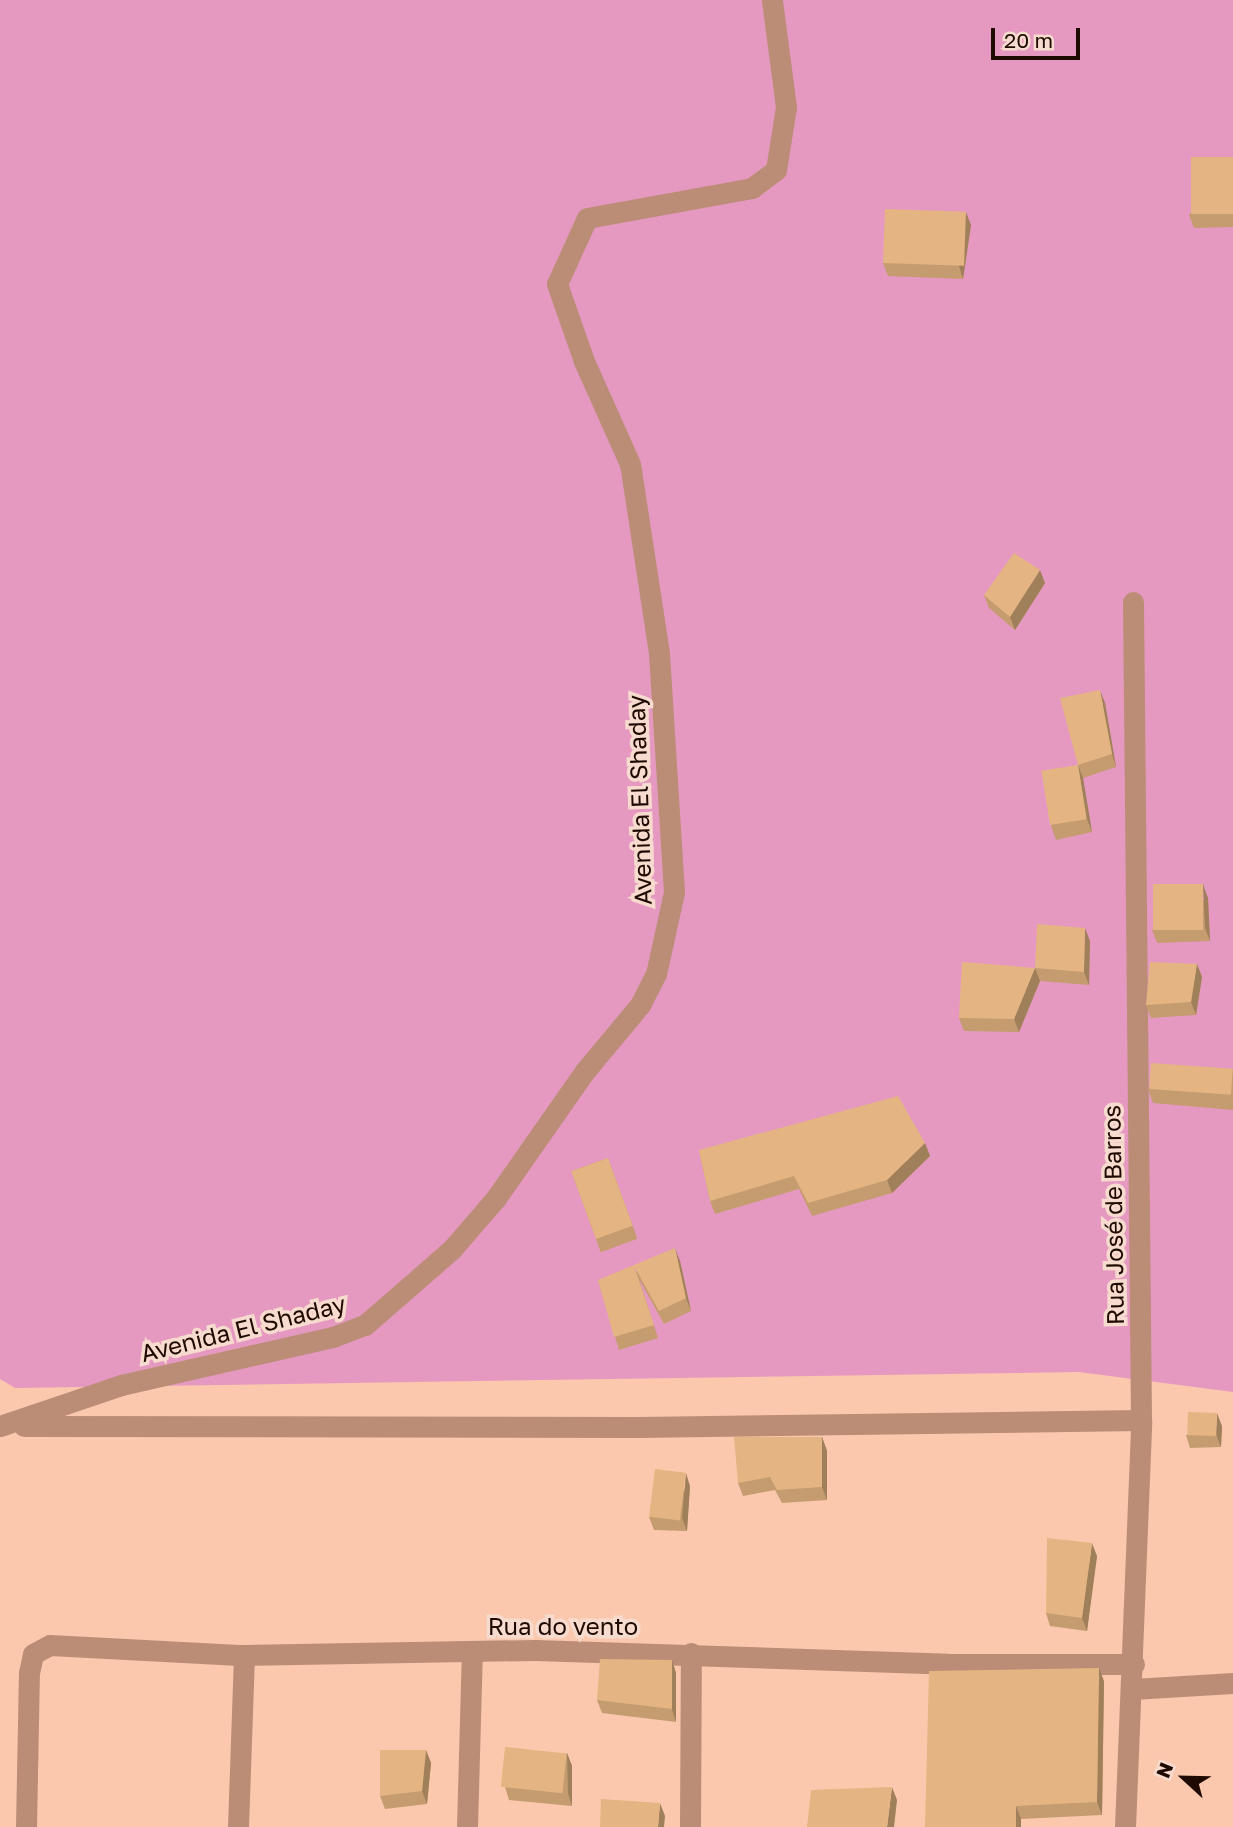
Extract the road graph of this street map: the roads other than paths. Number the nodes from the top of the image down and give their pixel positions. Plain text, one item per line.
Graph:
1 (772, 0) edge
2 (1133, 602) dead end
3 (1141, 1420) junction
4 (4, 1426) edge
5 (472, 1652) junction
6 (691, 1653) junction
7 (244, 1654) junction
8 (1134, 1664) junction
9 (1233, 1683) edge
10 (1133, 1689) junction
11 (26, 1827) edge
12 (238, 1827) edge
13 (467, 1827) edge
14 (690, 1827) edge
15 (1125, 1827) edge

1 - 4 street, Avenida El Shaday
2 - 3 street, Rua José de Barros
3 - 4 street
3 - 8 street, Rua José de Barros
5 - 6 street, Rua do vento
5 - 7 street, Rua do vento
5 - 13 street
6 - 8 street, Rua do vento
6 - 14 street
7 - 11 street, Rua do vento
7 - 12 street
8 - 10 street, Rua José de Barros
9 - 10 street
10 - 15 street, Rua José de Barros

